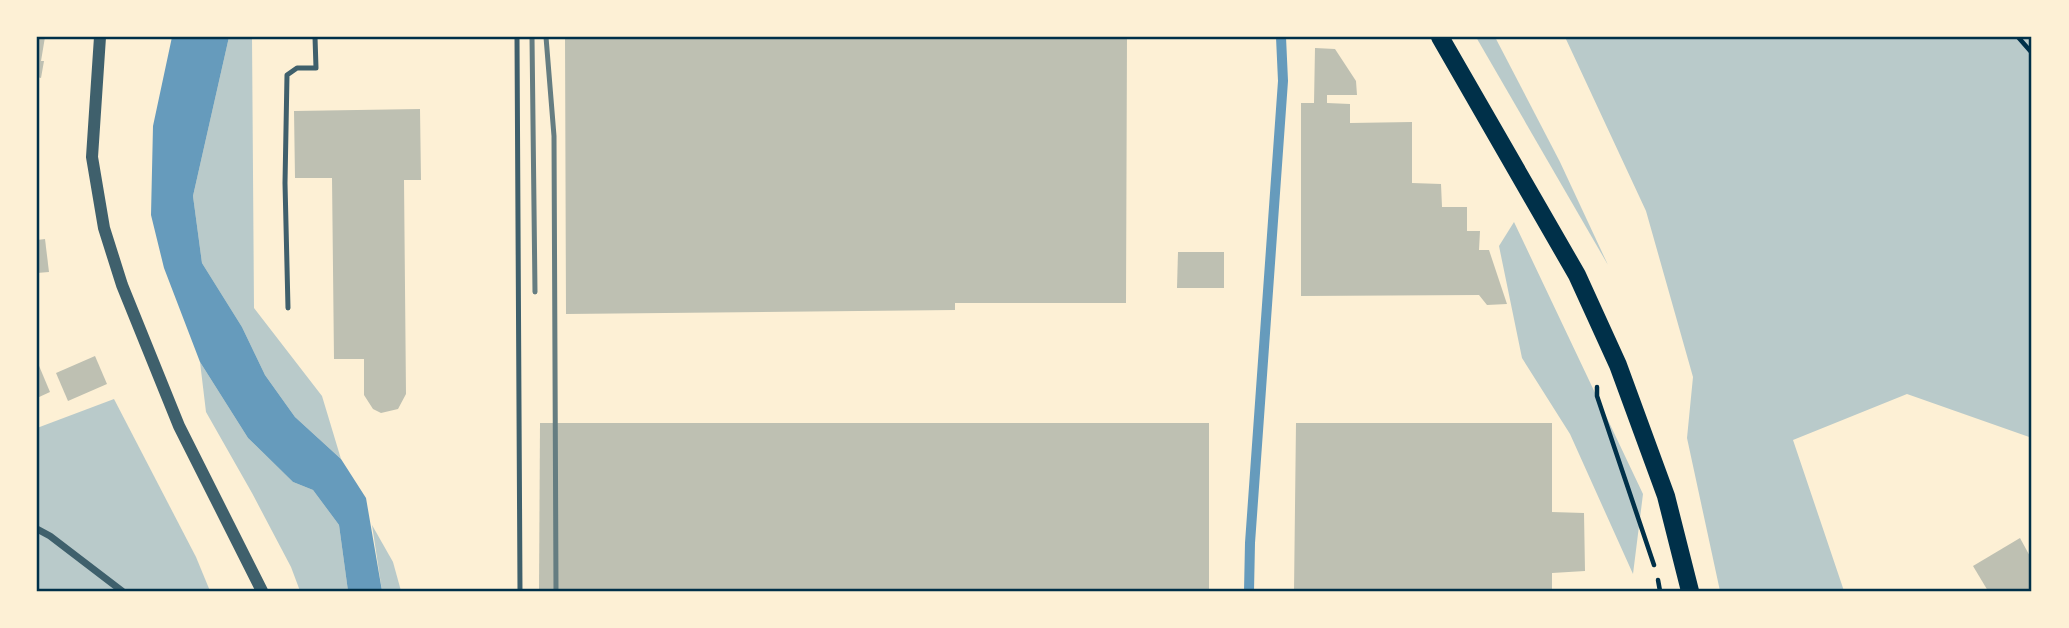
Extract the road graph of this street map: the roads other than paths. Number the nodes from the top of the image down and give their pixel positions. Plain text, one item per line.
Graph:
1 (100, 37) edge
2 (315, 37) edge
3 (517, 37) edge
4 (1440, 37) edge
5 (288, 307) dead end
6 (37, 529) edge
7 (122, 591) edge
8 (262, 591) edge
9 (520, 591) edge
10 (1690, 591) edge

1 - 8 street
2 - 5 lane
3 - 9 lane
4 - 10 main road
6 - 7 street

